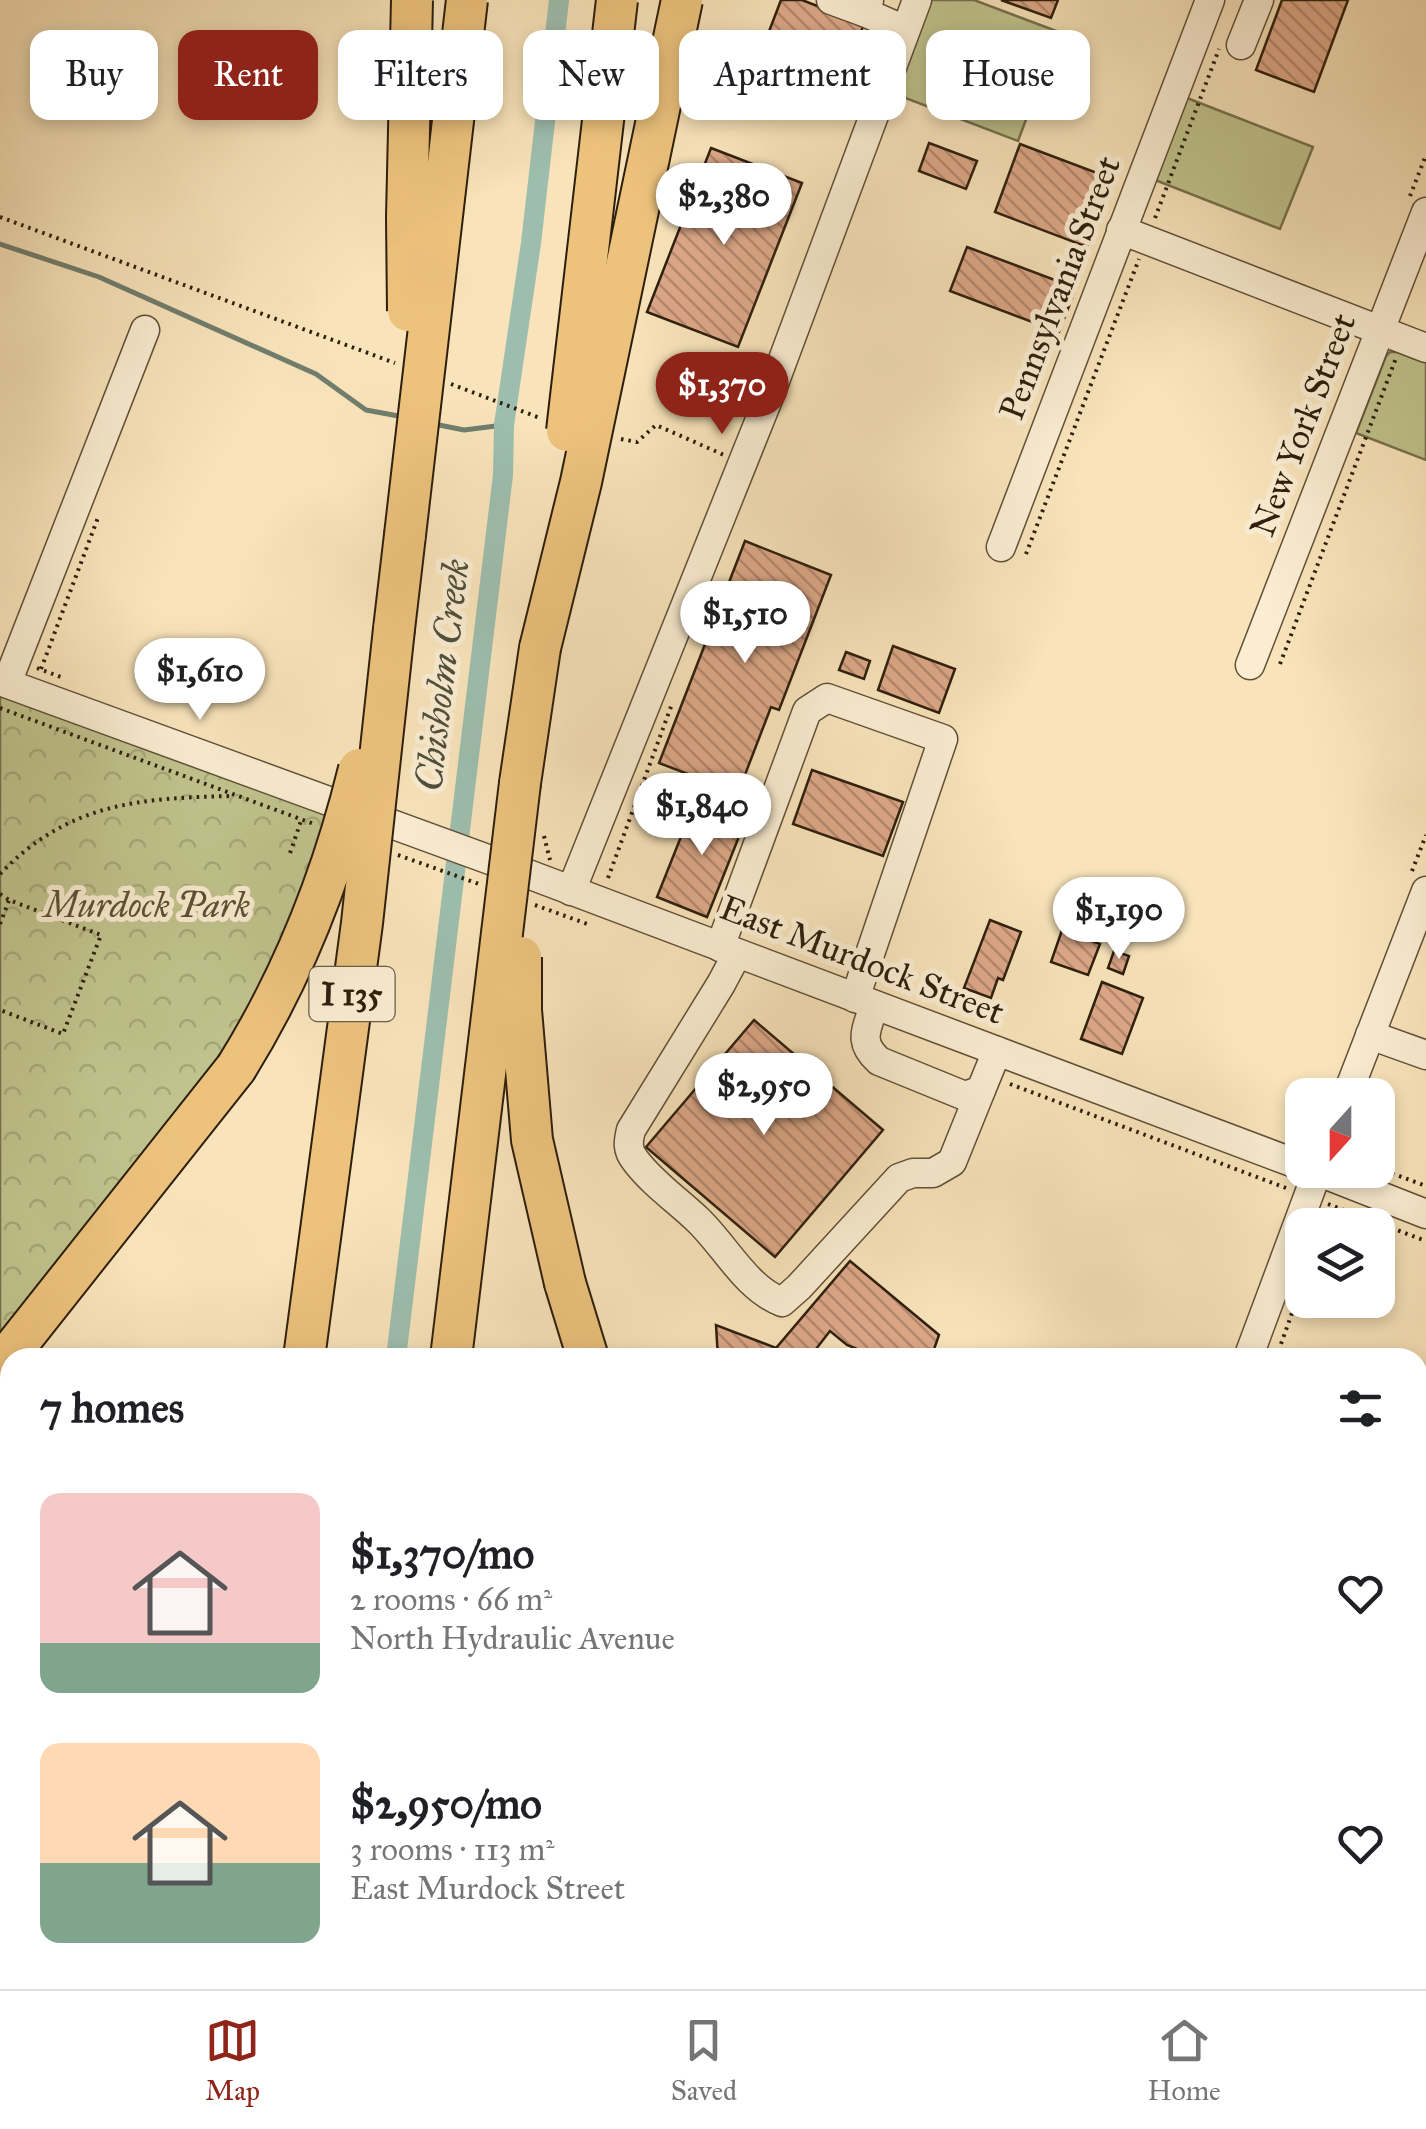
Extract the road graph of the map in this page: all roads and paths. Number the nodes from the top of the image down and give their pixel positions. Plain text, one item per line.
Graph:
1 (412, 0) edge
2 (467, 0) edge
3 (618, 0) edge
4 (682, 0) edge
5 (831, 0) edge
6 (916, 0) edge
7 (1210, 0) edge
8 (1259, 0) edge
9 (866, 6) edge
10 (906, 30) joint
11 (1233, 41) joint
12 (872, 120) edge
13 (1426, 212) edge
14 (0, 216) edge
15 (1134, 235) junction
16 (145, 330) dead end
17 (1403, 339) edge
18 (397, 364) dead end
19 (451, 384) dead end
20 (553, 423) dead end
21 (620, 438) dead end
22 (743, 461) junction
23 (404, 535) junction
24 (1014, 550) joint
25 (394, 629) junction
26 (540, 648) junction
27 (1280, 664) dead end
28 (1250, 665) dead end
29 (2, 690) edge
30 (676, 694) dead end
31 (520, 783) junction
32 (239, 796) junction
33 (306, 807) dead end
34 (302, 819) junction
35 (316, 824) dead end
36 (290, 852) dead end
37 (416, 862) dead end
38 (0, 874) edge
39 (608, 880) dead end
40 (493, 890) dead end
41 (570, 891) junction
42 (1426, 891) edge
43 (0, 894) edge
44 (9, 900) junction
45 (534, 904) dead end
46 (0, 924) edge
47 (590, 926) dead end
48 (728, 950) junction
49 (865, 1002) junction
50 (0, 1010) edge
51 (1370, 1034) junction
52 (1426, 1055) edge
53 (982, 1078) junction
54 (1353, 1078) edge
55 (1285, 1167) edge
56 (1285, 1167) edge
57 (1395, 1174) edge
58 (1426, 1186) edge
59 (1307, 1188) edge
60 (1334, 1188) edge
61 (1350, 1188) edge
62 (1426, 1214) edge
63 (1426, 1242) edge
64 (1290, 1318) edge
65 (14, 1348) edge
66 (305, 1348) edge
67 (452, 1348) edge
68 (585, 1348) edge
69 (1251, 1348) edge
70 (1280, 1348) edge

1 - 23 highway, bridge
2 - 23 highway, I 135, bridge
3 - 26 highway, bridge
4 - 26 highway, bridge
5 - 9 street
6 - 10 street
7 - 15 street, Pennsylvania Street
8 - 11 street
9 - 10 street
11 - 15 path
12 - 22 street
13 - 17 street, New York Street
14 - 18 path
15 - 17 street
15 - 24 street, Pennsylvania Street
15 - 24 path
16 - 29 street
17 - 27 path
17 - 28 street, New York Street
19 - 20 path
21 - 22 path
22 - 41 street
23 - 25 highway, I 135
25 - 65 highway, bridge
25 - 66 highway, I 135, bridge
26 - 31 highway
29 - 32 path
29 - 41 street, East Murdock Street
30 - 39 path
31 - 67 highway, bridge
31 - 68 highway, bridge
32 - 34 path
32 - 38 path
33 - 34 path
34 - 35 path
34 - 36 path
37 - 40 path
41 - 48 street, East Murdock Street
42 - 51 street
43 - 44 path
44 - 46 path
44 - 50 path
45 - 47 path
48 - 49 street, East Murdock Street
48 - 49 street
48 - 53 street
49 - 53 street, East Murdock Street
49 - 53 street
51 - 52 street
51 - 54 street
53 - 55 street, East Murdock Street
53 - 56 path
57 - 58 path
59 - 69 street
60 - 63 path
61 - 62 street, East Murdock Street
64 - 70 path

